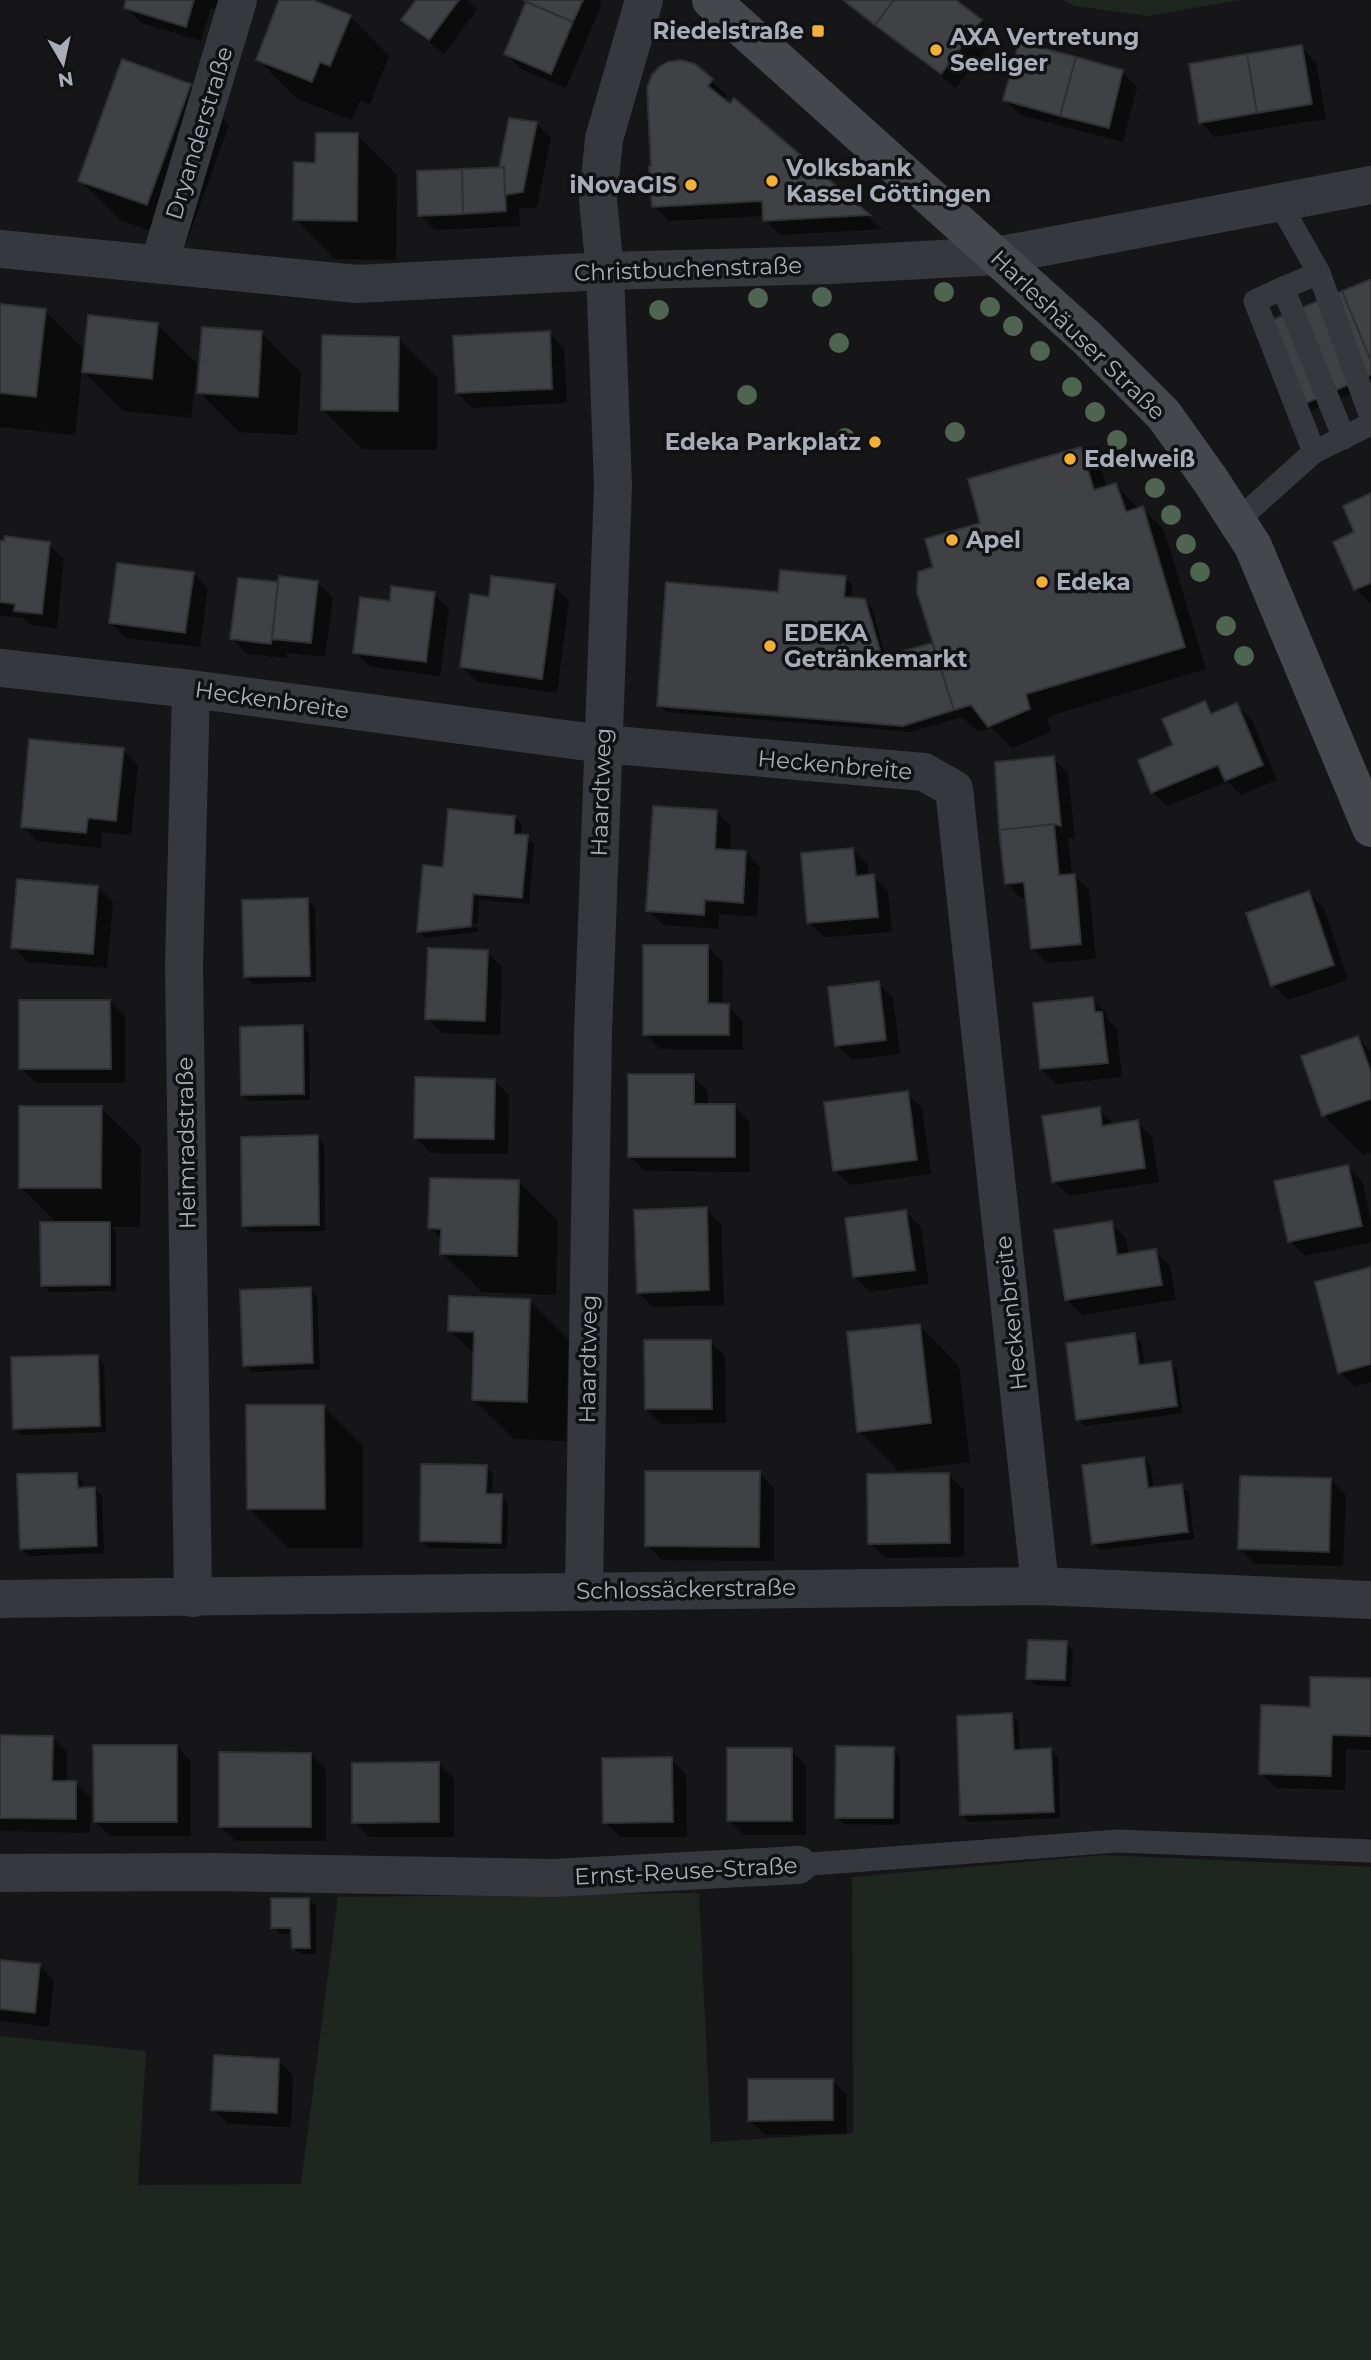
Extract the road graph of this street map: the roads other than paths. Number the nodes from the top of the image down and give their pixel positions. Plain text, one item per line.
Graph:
1 (238, 0) edge
2 (644, 0) edge
3 (711, 0) edge
4 (1371, 185) edge
5 (1279, 202) junction
6 (0, 249) edge
7 (996, 256) junction
8 (159, 265) junction
9 (605, 271) junction
10 (1319, 273) junction
11 (1283, 288) junction
12 (1371, 417) edge
13 (1371, 424) edge
14 (1344, 438) junction
15 (1314, 452) junction
16 (1237, 521) junction
17 (0, 668) edge
18 (191, 689) junction
19 (603, 744) junction
20 (1371, 828) edge
21 (1040, 1586) junction
22 (583, 1590) junction
23 (193, 1598) junction
24 (0, 1599) edge
25 (1371, 1600) edge
26 (1371, 1851) edge
27 (798, 1865) joint
28 (0, 1872) edge

1 - 8 street, Dryanderstraße
2 - 9 street, Haardtweg
3 - 7 main road, Harleshäuser Straße
4 - 5 street, Christbuchenstraße
5 - 7 street, Christbuchenstraße
5 - 10 lane
6 - 8 street, Christbuchenstraße
7 - 9 street, Christbuchenstraße
7 - 16 main road, Harleshäuser Straße
8 - 9 street, Christbuchenstraße
9 - 19 street, Haardtweg
10 - 11 lane
10 - 12 lane
11 - 14 lane
11 - 15 lane
13 - 14 lane
14 - 15 lane
15 - 16 lane
16 - 20 main road, Harleshäuser Straße
17 - 18 street, Heckenbreite
18 - 19 street, Heckenbreite
18 - 23 street, Heimradstraße
19 - 21 street, Heckenbreite
19 - 22 street, Haardtweg
21 - 22 street, Schlossäckerstraße
21 - 25 street, Schlossäckerstraße
22 - 23 street, Schlossäckerstraße
23 - 24 street, Schlossäckerstraße
26 - 27 lane, Ernst-Reuse-Straße
27 - 28 street, Ernst-Reuse-Straße

